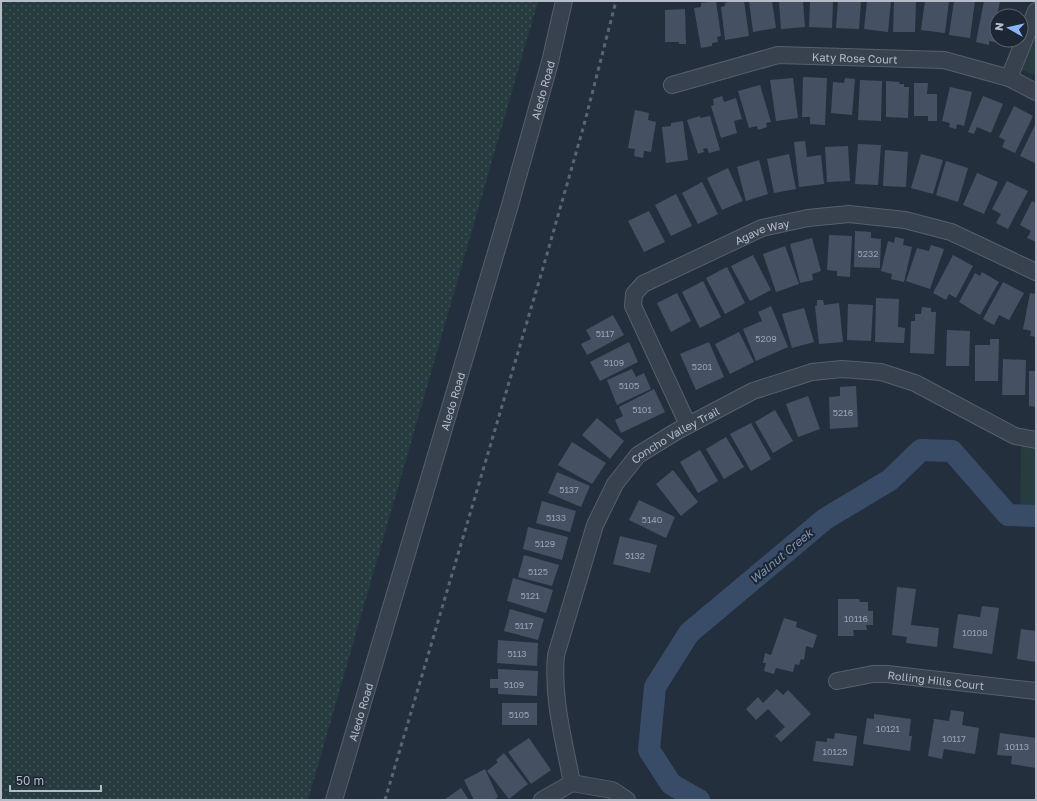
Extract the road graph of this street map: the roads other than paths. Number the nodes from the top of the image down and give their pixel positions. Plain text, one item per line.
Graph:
1 (564, 1) edge
2 (1036, 11) edge
3 (1008, 78) junction
4 (672, 85) dead end
5 (1036, 92) edge
6 (1036, 272) edge
7 (688, 425) junction
8 (1036, 440) edge
9 (837, 681) dead end
10 (1036, 691) edge
11 (572, 783) junction
12 (334, 800) edge
13 (542, 800) edge
14 (627, 800) edge

1 - 12 street, Aledo Road
2 - 3 street
3 - 4 street, Katy Rose Court
3 - 5 street, Katy Rose Court
6 - 7 street, Agave Way
7 - 8 street, Concho Valley Trail
7 - 11 street, Concho Valley Trail
9 - 10 street, Rolling Hills Court
11 - 13 street
11 - 14 street

